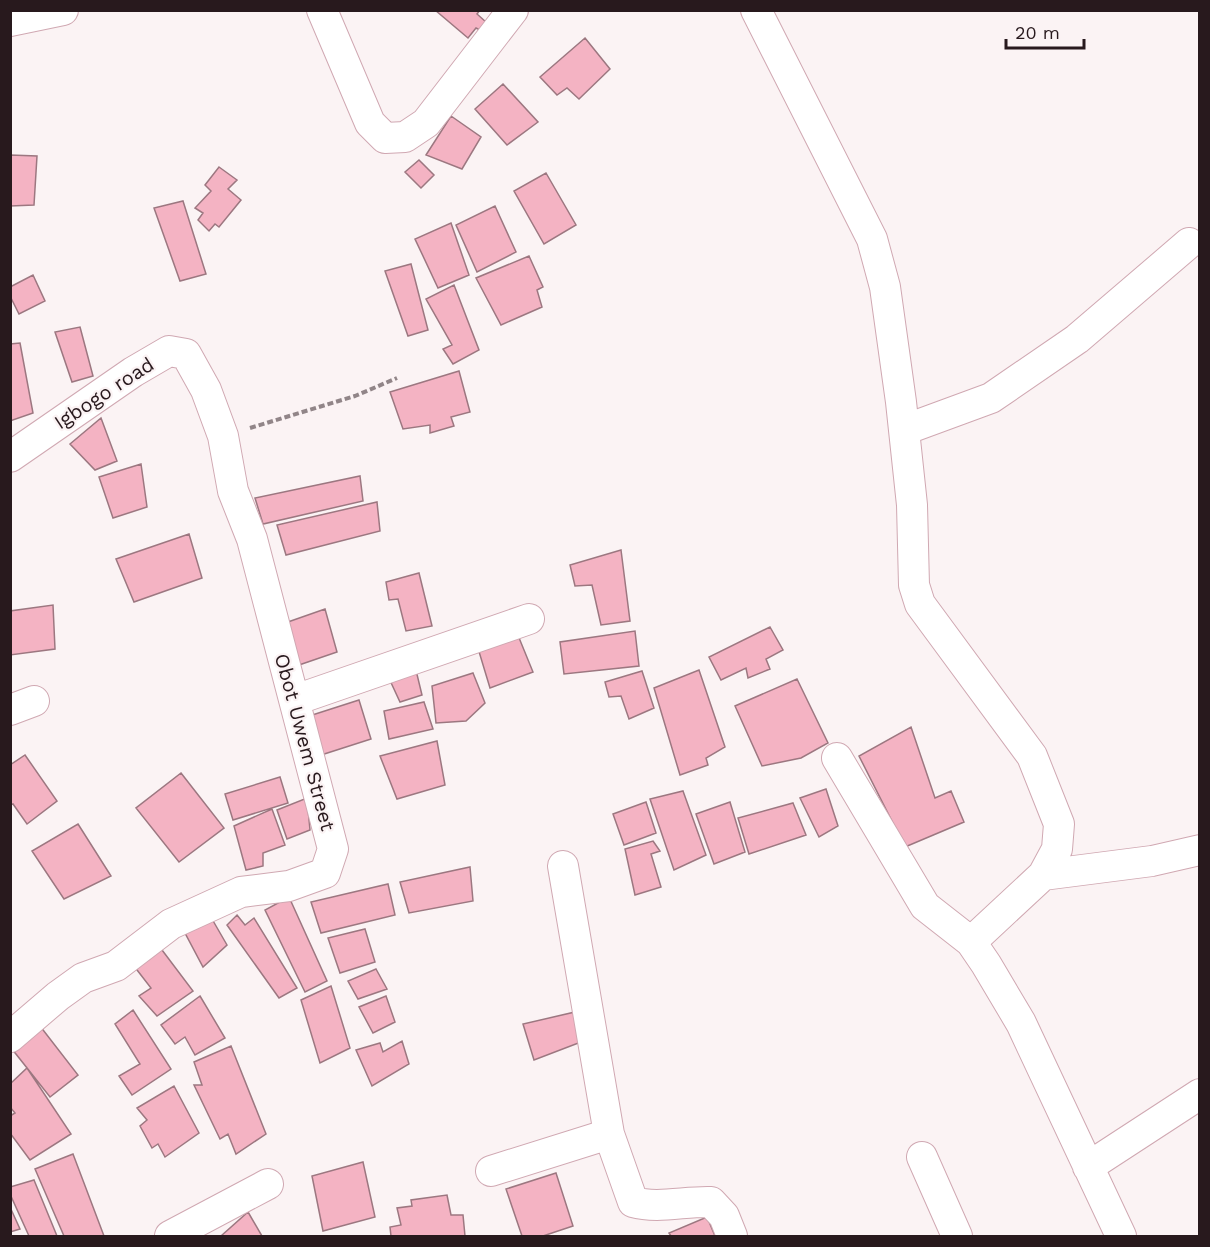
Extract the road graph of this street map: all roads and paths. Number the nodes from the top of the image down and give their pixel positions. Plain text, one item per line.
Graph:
1 (63, 10) edge
2 (322, 10) edge
3 (513, 10) edge
4 (756, 10) edge
5 (10, 21) edge
6 (1189, 243) dead end
7 (397, 378) dead end
8 (904, 430) junction
9 (223, 436) junction
10 (10, 457) edge
11 (252, 539) joint
12 (529, 620) dead end
13 (295, 700) junction
14 (837, 758) dead end
15 (1200, 850) edge
16 (563, 866) dead end
17 (1043, 875) junction
18 (970, 942) junction
19 (10, 1037) edge
20 (1200, 1094) edge
21 (609, 1134) junction
22 (922, 1157) dead end
23 (1088, 1167) junction
24 (490, 1172) dead end
25 (268, 1184) dead end
26 (170, 1236) edge
27 (732, 1236) edge
28 (957, 1236) edge
29 (1121, 1236) edge

1 - 5 street
2 - 3 street
4 - 8 street
6 - 8 street
7 - 9 path
8 - 17 street
9 - 10 street, Igbogo road
9 - 11 street, Igbogo road
11 - 13 street, Obot Uwem Street
12 - 13 street
13 - 19 street, Obot Uwem Street
14 - 18 street
15 - 17 street
16 - 21 street
17 - 18 street
18 - 23 street
20 - 23 street
21 - 24 street
21 - 27 street
22 - 28 street
23 - 29 street
25 - 26 street

